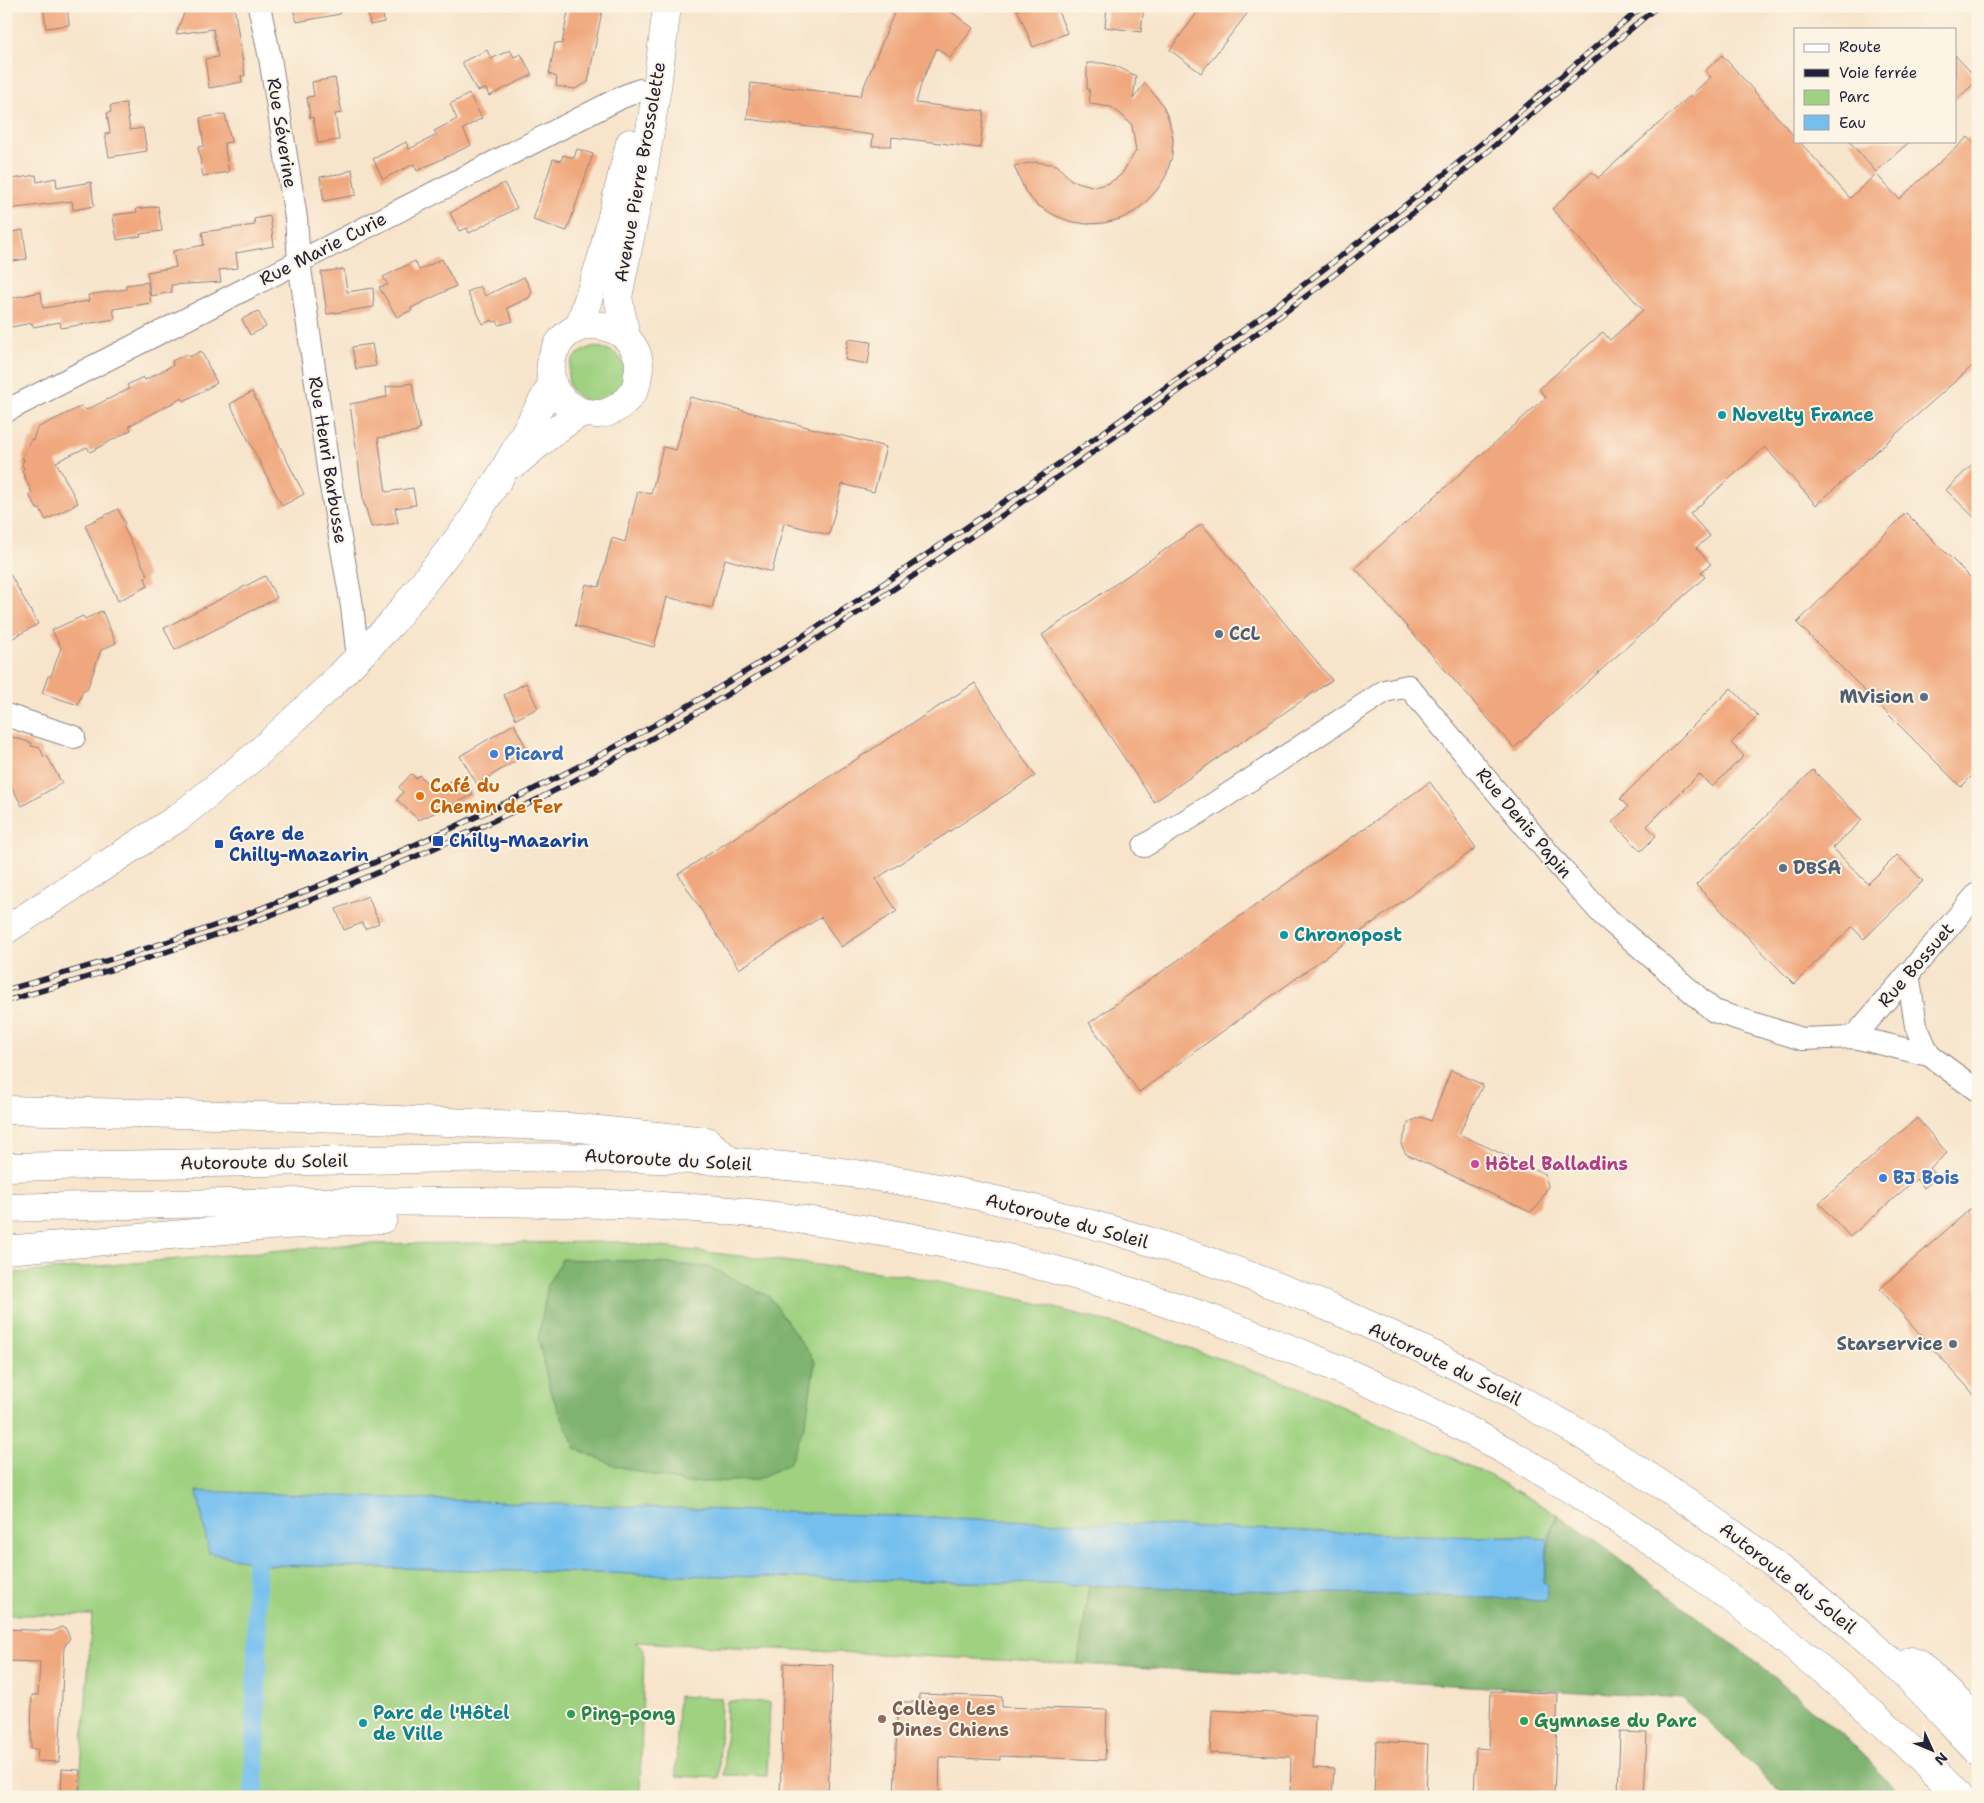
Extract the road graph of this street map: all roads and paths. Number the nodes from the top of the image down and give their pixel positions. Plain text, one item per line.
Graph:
1 (259, 6) edge
2 (652, 6) edge
3 (667, 6) edge
4 (640, 90) junction
5 (299, 260) junction
6 (579, 328) junction
7 (626, 337) junction
8 (552, 384) junction
9 (6, 410) edge
10 (582, 412) junction
11 (500, 477) junction
12 (358, 658) junction
13 (6, 715) edge
14 (74, 737) dead end
15 (1144, 846) dead end
16 (1978, 893) edge
17 (6, 930) edge
18 (1908, 973) junction
19 (1854, 1037) junction
20 (1929, 1055) junction
21 (1978, 1091) edge
22 (6, 1110) edge
23 (730, 1161) junction
24 (6, 1167) edge
25 (418, 1201) junction
26 (6, 1208) edge
27 (6, 1250) edge
28 (1885, 1657) junction
29 (1978, 1722) edge
30 (1978, 1751) edge
31 (1959, 1797) edge

1 - 5 street, Rue Séverine
2 - 4 main road, Avenue Pierre Brossolette
3 - 7 main road, Avenue Pierre Brossolette
4 - 5 street, Rue Marie Curie
4 - 6 main road, Avenue Pierre Brossolette
5 - 9 street, Rue Marie Curie
5 - 12 street, Rue Henri Barbusse
6 - 7 main road
6 - 8 main road
7 - 10 main road, Avenue Pierre Brossolette
8 - 10 main road
8 - 11 main road
10 - 11 main road
11 - 12 main road
12 - 17 main road
13 - 14 street
15 - 19 street, Rue Denis Papin
16 - 18 street, Rue Bossuet
18 - 19 street, Rue Bossuet
18 - 20 street, Rue Denis Papin
19 - 20 street, Rue Denis Papin
20 - 21 street, Rue Denis Papin
22 - 23 main road
23 - 24 main road, Autoroute du Soleil
23 - 28 main road, Autoroute du Soleil
25 - 26 main road
25 - 27 main road
25 - 31 main road
28 - 29 main road
28 - 30 main road, Autoroute du Soleil

